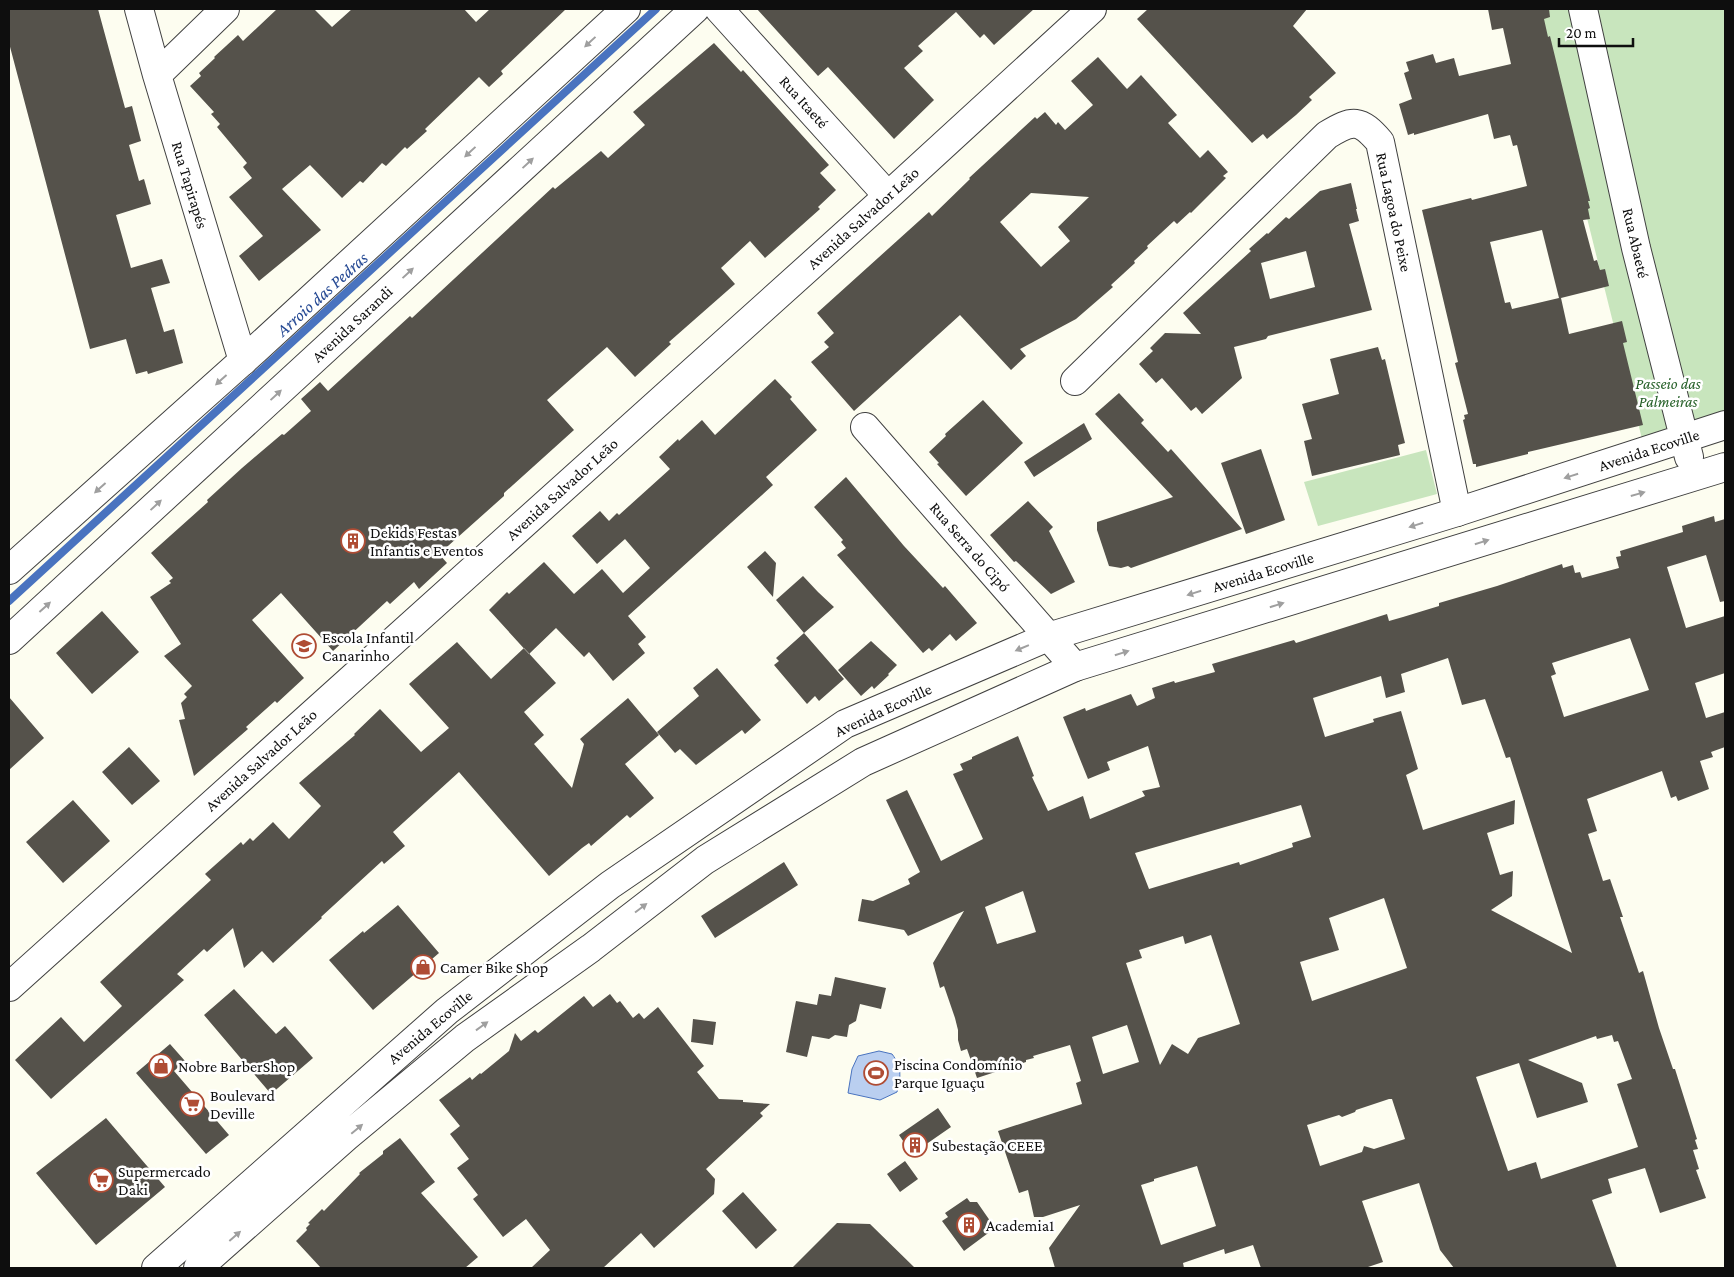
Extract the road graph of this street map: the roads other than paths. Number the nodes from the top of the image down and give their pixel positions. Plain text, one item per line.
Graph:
1 (139, 9) edge
2 (225, 9) edge
3 (626, 9) edge
4 (695, 9) edge
5 (719, 9) edge
6 (1092, 9) edge
7 (1583, 9) edge
8 (157, 75) junction
9 (888, 196) junction
10 (243, 361) junction
11 (1075, 381) dead end
12 (1725, 425) edge
13 (865, 427) dead end
14 (1684, 439) junction
15 (1725, 467) edge
16 (1695, 476) junction
17 (1457, 512) junction
18 (9, 570) edge
19 (1048, 637) junction
20 (9, 640) edge
21 (1075, 667) junction
22 (589, 901) junction
23 (568, 917) junction
24 (601, 939) junction
25 (9, 987) edge
26 (156, 1268) edge
27 (198, 1268) edge

1 - 8 street, Rua Tapirapés
2 - 8 street
3 -> 10 street
20 -> 4 street, Avenida Sarandi
5 - 9 street, Rua Itaeté
6 - 9 street, Avenida Salvador Leão
7 - 14 street, Rua Abaeté
8 - 10 street, Rua Tapirapés
9 - 25 street, Avenida Salvador Leão
10 -> 18 street
11 - 17 street, Rua Lagoa do Peixe
12 - 14 street, Avenida Ecoville
13 - 19 street, Rua Serra do Cipó
14 - 16 street, Rua Abaeté
14 -> 17 street, Avenida Ecoville
15 - 16 street, Avenida Ecoville
21 -> 16 street, Avenida Ecoville
17 -> 19 street, Avenida Ecoville
19 - 21 street, Rua Serra do Cipó
19 -> 22 street, Avenida Ecoville
24 -> 21 street, Avenida Ecoville
22 - 23 street, Avenida Ecoville
22 - 24 street
23 - 24 street
23 - 26 street, Avenida Ecoville
27 -> 24 street, Avenida Ecoville

